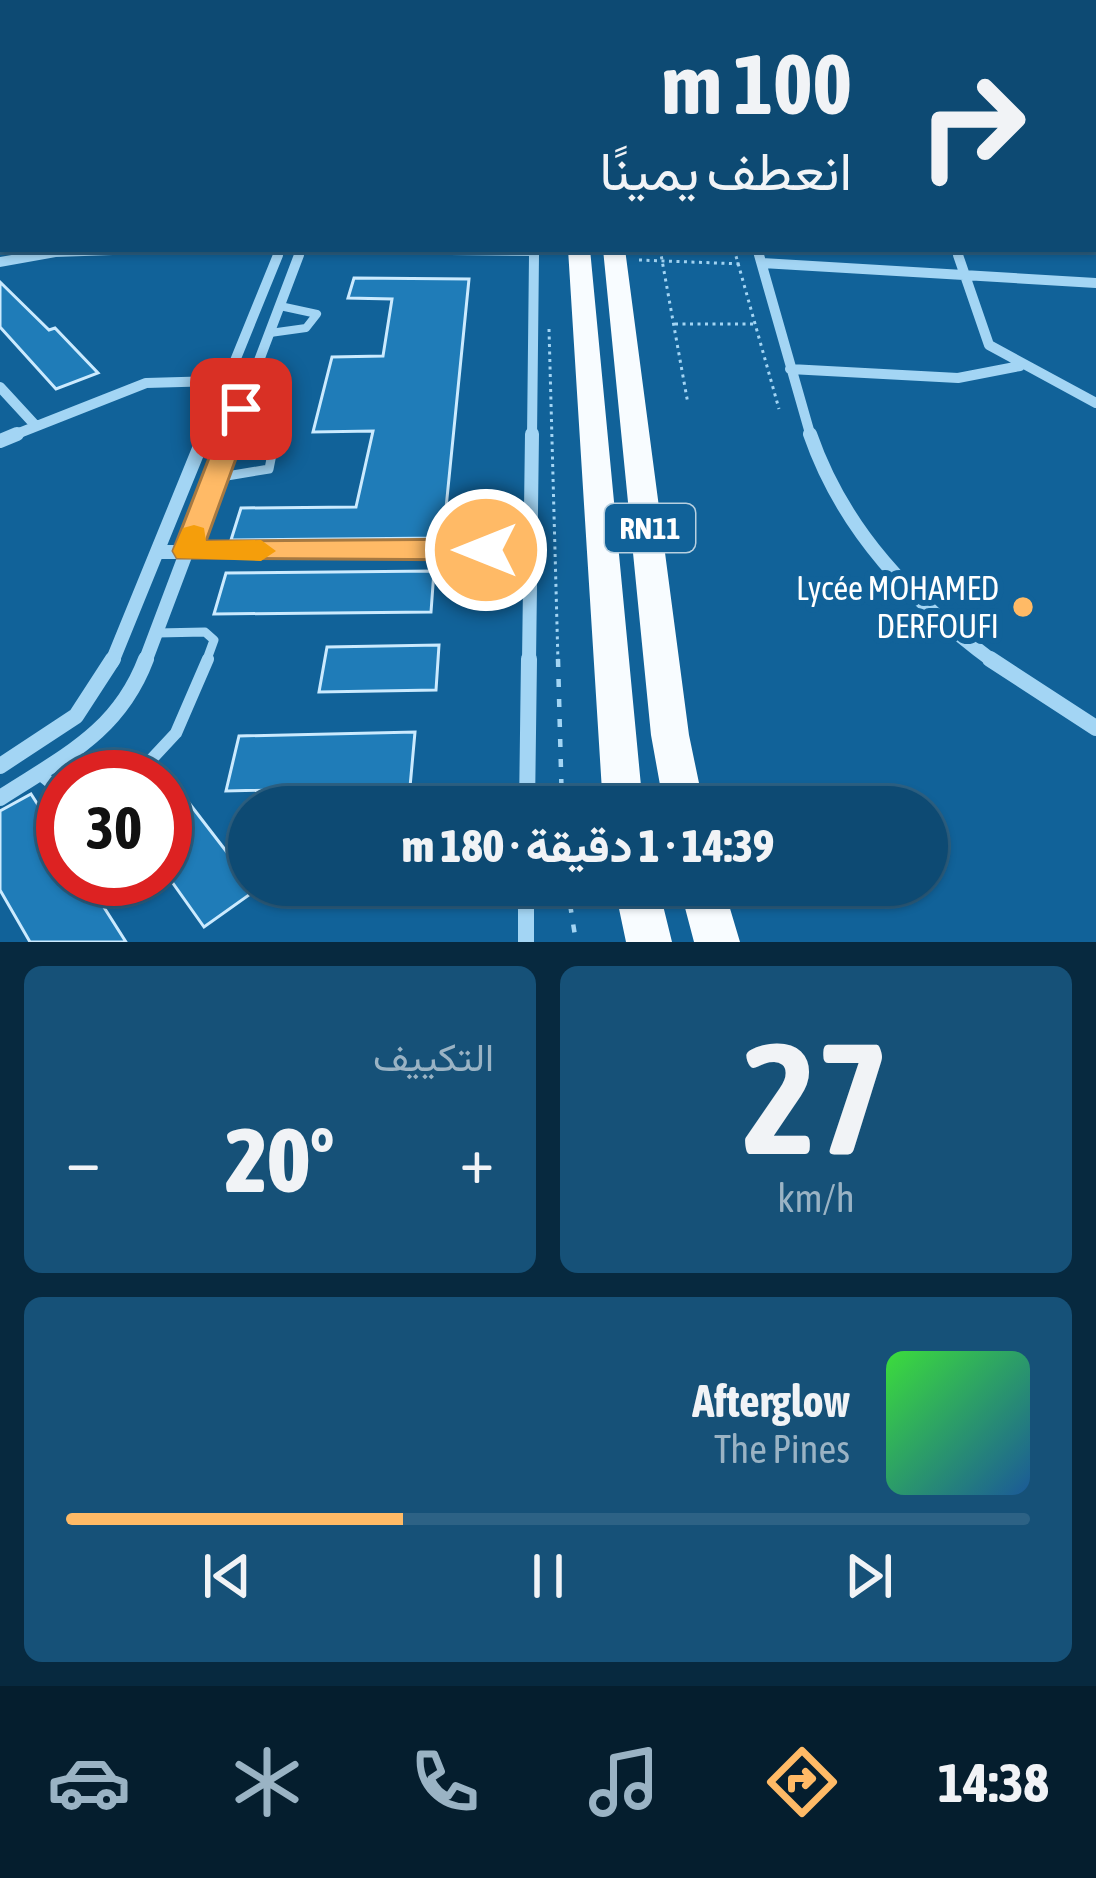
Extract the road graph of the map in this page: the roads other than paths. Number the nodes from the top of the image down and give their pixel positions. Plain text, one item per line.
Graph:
1 (56, 252) edge
2 (280, 252) edge
3 (300, 252) edge
4 (534, 252) edge
5 (579, 252) edge
6 (957, 252) edge
7 (615, 255) edge
8 (761, 260) edge
9 (0, 262) edge
10 (967, 275) junction
11 (1096, 283) edge
12 (280, 306) junction
13 (270, 333) junction
14 (1020, 365) junction
15 (790, 368) junction
16 (228, 380) junction
17 (252, 380) junction
18 (0, 388) edge
19 (1096, 404) edge
20 (35, 425) junction
21 (230, 438) junction
22 (0, 441) edge
23 (215, 478) junction
24 (529, 549) junction
25 (188, 551) junction
26 (158, 552) junction
27 (126, 633) junction
28 (157, 633) junction
29 (1096, 728) edge
30 (75, 750) edge
31 (166, 750) edge
32 (0, 766) edge
33 (36, 778) edge
34 (527, 786) edge
35 (621, 786) edge
36 (680, 786) edge
37 (0, 798) edge
38 (526, 906) edge
39 (641, 906) edge
40 (707, 906) edge
41 (526, 942) edge
42 (649, 942) edge
43 (717, 942) edge

1 - 9 street
2 - 16 street
3 - 12 street
4 - 24 street
5 - 35 highway, RN11
6 - 10 street
7 - 36 highway, RN11
8 - 10 street
8 - 15 street
10 - 11 street
10 - 14 street
12 - 13 street
12 - 13 lane
13 - 17 street
14 - 15 street
14 - 19 street
15 - 29 street
16 - 17 street
16 - 20 street
16 - 26 street
17 - 21 street
18 - 20 street
20 - 22 street
21 - 23 street
21 - 23 lane
23 - 25 street
24 - 25 street
24 - 34 street
25 - 26 street
25 - 28 street
26 - 27 street
27 - 28 street
27 - 32 street
28 - 30 street
28 - 31 lane
33 - 37 street
38 - 41 street
39 - 42 highway
40 - 43 highway

